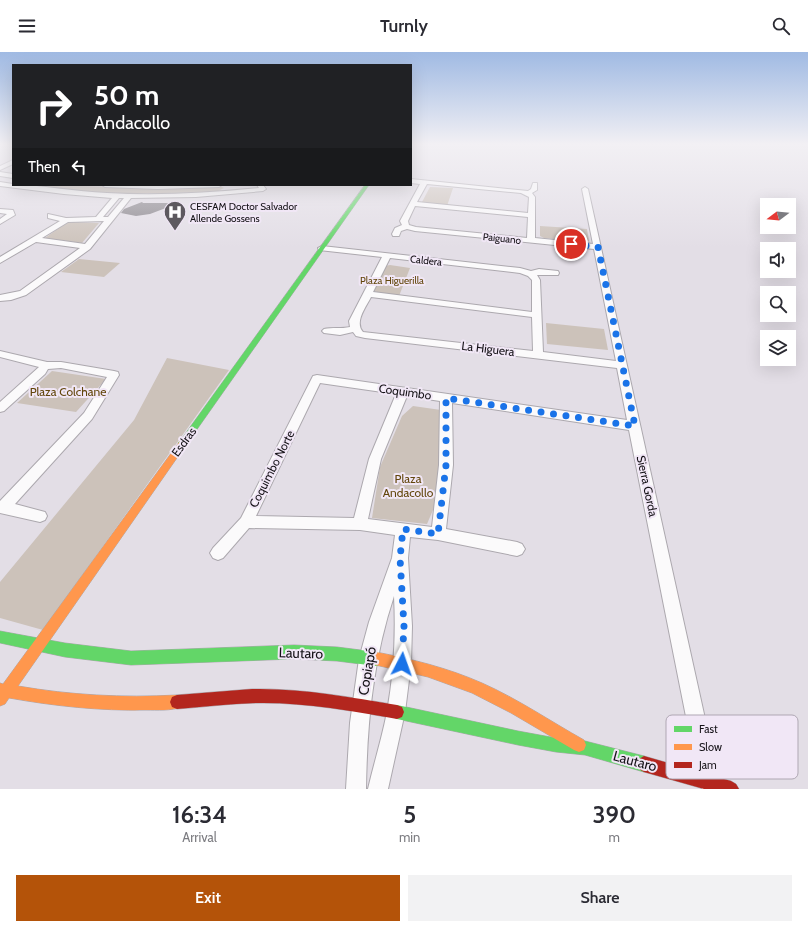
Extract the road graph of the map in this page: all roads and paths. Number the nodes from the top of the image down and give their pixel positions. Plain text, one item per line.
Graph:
1 (412, 181) edge
2 (424, 182) junction
3 (0, 184) edge
4 (535, 184) dead end
5 (12, 185) edge
6 (17, 186) edge
7 (32, 186) edge
8 (225, 186) edge
9 (366, 186) edge
10 (26, 187) junction
11 (261, 187) edge
12 (586, 189) dead end
13 (219, 193) junction
14 (528, 194) junction
15 (118, 195) junction
16 (129, 196) junction
17 (414, 204) junction
18 (0, 211) edge
19 (531, 215) junction
20 (51, 216) dead end
21 (98, 219) junction
22 (111, 219) junction
23 (66, 220) junction
24 (0, 222) edge
25 (406, 226) junction
26 (396, 234) dead end
27 (34, 239) junction
28 (531, 240) junction
29 (87, 247) junction
30 (598, 247) junction
31 (322, 248) junction
32 (388, 256) junction
33 (0, 261) edge
34 (555, 273) dead end
35 (530, 274) junction
36 (368, 294) junction
37 (0, 298) edge
38 (537, 315) junction
39 (356, 329) junction
40 (327, 332) dead end
41 (0, 354) edge
42 (538, 355) junction
43 (622, 365) junction
44 (45, 366) junction
45 (317, 379) joint
46 (403, 391) junction
47 (446, 398) junction
48 (0, 408) edge
49 (635, 426) junction
50 (2, 507) edge
51 (40, 516) dead end
52 (246, 522) junction
53 (360, 524) junction
54 (403, 529) junction
55 (438, 534) junction
56 (517, 549) dead end
57 (218, 553) dead end
58 (400, 558) junction
59 (0, 637) edge
60 (38, 646) junction
61 (368, 658) junction
62 (402, 664) junction
63 (2, 694) edge
64 (362, 705) junction
65 (396, 712) junction
66 (695, 715) edge
67 (585, 748) junction
68 (666, 770) edge
69 (698, 779) edge
70 (708, 779) edge
71 (709, 782) junction
72 (356, 789) edge
73 (378, 789) edge
74 (731, 789) edge

1 - 2 street
2 - 14 street
2 - 17 street
3 - 5 street
4 - 14 street
6 - 10 street
7 - 10 street
8 - 13 street
9 - 31 street, Esdras
10 - 15 street
11 - 13 street
12 - 30 street, Sierra Gorda
13 - 16 street
14 - 19 street
15 - 16 street
15 - 21 street
16 - 22 street
17 - 19 street
17 - 25 street
18 - 24 street
19 - 28 street
20 - 23 street
21 - 22 street
21 - 23 street
22 - 29 street
23 - 27 street
25 - 26 street
25 - 28 street, Paiguano
27 - 29 street
27 - 33 street
28 - 30 street, Paiguano
29 - 37 street
30 - 43 street, Sierra Gorda
31 - 32 street, Caldera
31 - 60 street, Esdras
32 - 35 street, Caldera
32 - 36 street
34 - 35 street, Caldera
35 - 38 street
36 - 38 street
36 - 39 street
38 - 42 street
39 - 40 street
39 - 42 street, La Higuera
41 - 44 street
42 - 43 street, La Higuera
43 - 49 street, Sierra Gorda
44 - 48 street
44 - 50 street
45 - 46 street, Coquimbo
45 - 52 street, Coquimbo Norte
46 - 47 street, Coquimbo
46 - 53 street
47 - 49 street, Coquimbo
47 - 55 street
49 - 66 street, Sierra Gorda
50 - 51 street
52 - 53 street
52 - 57 street, Coquimbo Norte
53 - 54 street
54 - 55 street
54 - 58 street, Copiapó
55 - 56 street
58 - 61 street, Copiapó
58 - 62 street, Copiapó
59 - 60 street, Lautaro
60 - 61 street, Lautaro
60 - 63 street, Esdras
61 - 62 street, Lautaro
61 - 64 street, Copiapó
62 - 65 street, Copiapó
62 - 67 street, Lautaro
63 - 64 street, Lautaro
64 - 65 street, Lautaro
64 - 72 street, Copiapó
65 - 67 street, Lautaro
65 - 73 street, Copiapó
67 - 68 street, Lautaro
69 - 71 street, Lautaro
70 - 71 street, Sierra Gorda
71 - 74 street, Lautaro

